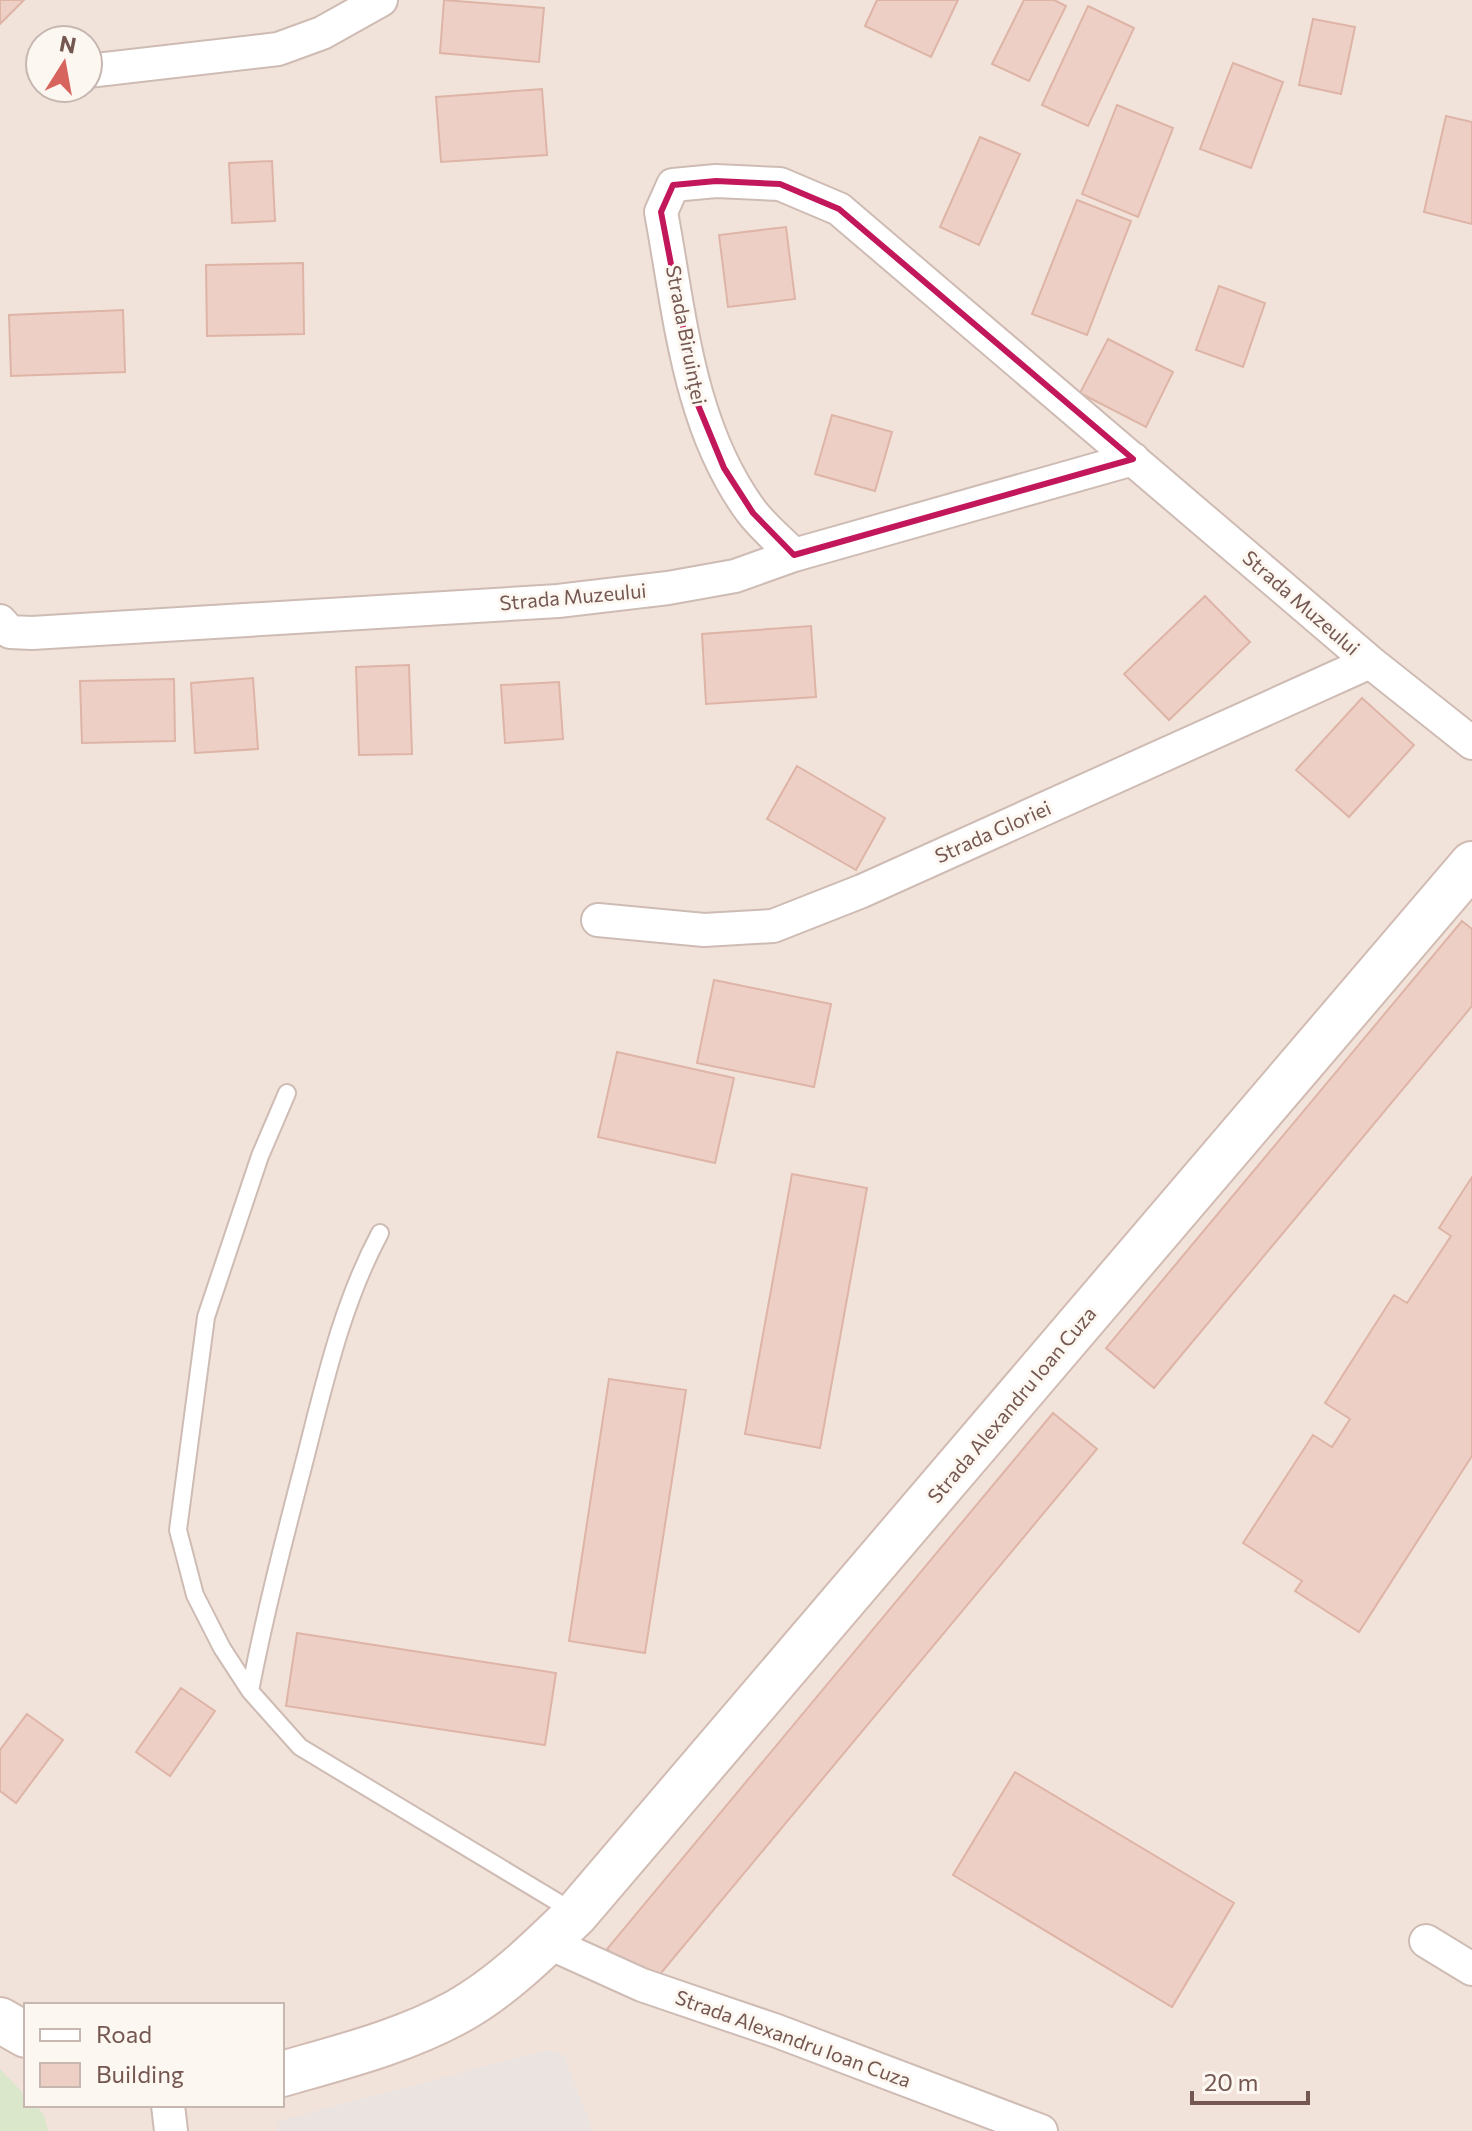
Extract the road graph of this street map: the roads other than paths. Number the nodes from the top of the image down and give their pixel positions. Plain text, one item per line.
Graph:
1 (381, 0) edge
2 (104, 69) edge
3 (673, 185) joint
4 (1133, 459) junction
5 (794, 555) junction
6 (0, 621) edge
7 (1370, 662) junction
8 (1472, 743) edge
9 (1472, 864) edge
10 (598, 920) dead end
11 (287, 1093) dead end
12 (380, 1233) dead end
13 (250, 1691) junction
14 (562, 1928) junction
15 (1426, 1941) dead end
16 (1472, 1969) edge
17 (0, 2020) edge
18 (24, 2034) edge
19 (284, 2073) edge
20 (168, 2107) edge
21 (171, 2131) edge
22 (1041, 2131) edge

1 - 2 street
3 - 4 street, Strada Muzeului
3 - 5 street, Strada Biruinţei
4 - 5 street, Strada Muzeului
4 - 7 street, Strada Muzeului
5 - 6 street, Strada Muzeului
7 - 8 street, Strada Muzeului
7 - 10 street, Strada Gloriei
9 - 14 main road, Strada Alexandru Ioan Cuza
11 - 13 lane
12 - 13 lane
13 - 14 lane
14 - 19 main road, Strada Alexandru Ioan Cuza
14 - 22 street, Strada Alexandru Ioan Cuza
15 - 16 street
17 - 18 main road
20 - 21 street

